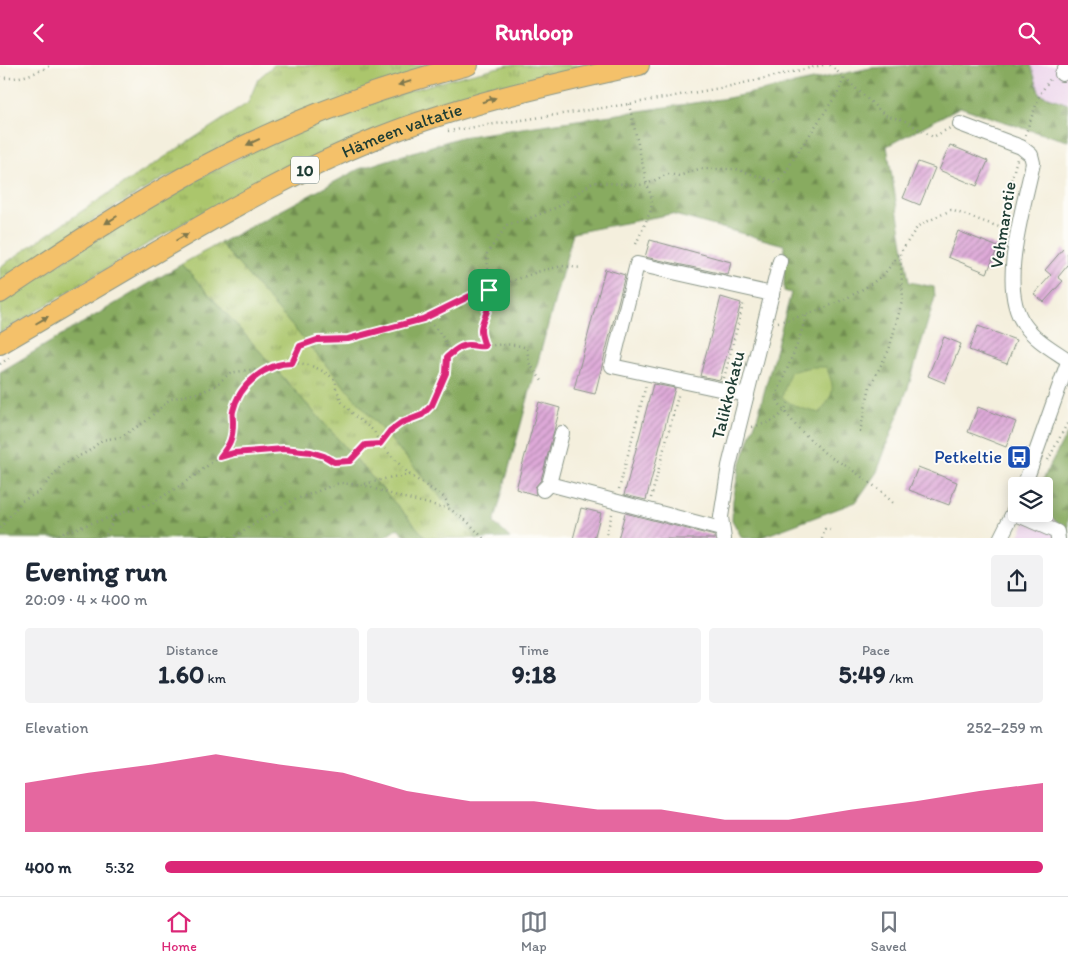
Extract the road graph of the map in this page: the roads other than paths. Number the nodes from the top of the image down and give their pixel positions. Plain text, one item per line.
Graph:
1 (468, 65) edge
2 (639, 65) edge
3 (960, 124) road end
4 (780, 261) dead end
5 (0, 293) edge
6 (772, 294) junction
7 (8, 349) edge
8 (1068, 361) edge
9 (748, 395) junction
10 (562, 433) dead end
11 (1027, 477) edge
12 (1009, 522) edge
13 (1038, 522) edge
14 (723, 534) edge
15 (1001, 538) edge
16 (1058, 538) edge

1 -> 5 highway
7 -> 2 highway, Hämeen valtatie / 10
3 - 8 street, Vehmarotie
4 - 6 street, Talikkokatu
6 - 9 street, Talikkokatu
6 - 9 street
8 - 11 street
9 - 14 street, Talikkokatu
10 - 14 street
12 - 15 street
13 - 16 street

